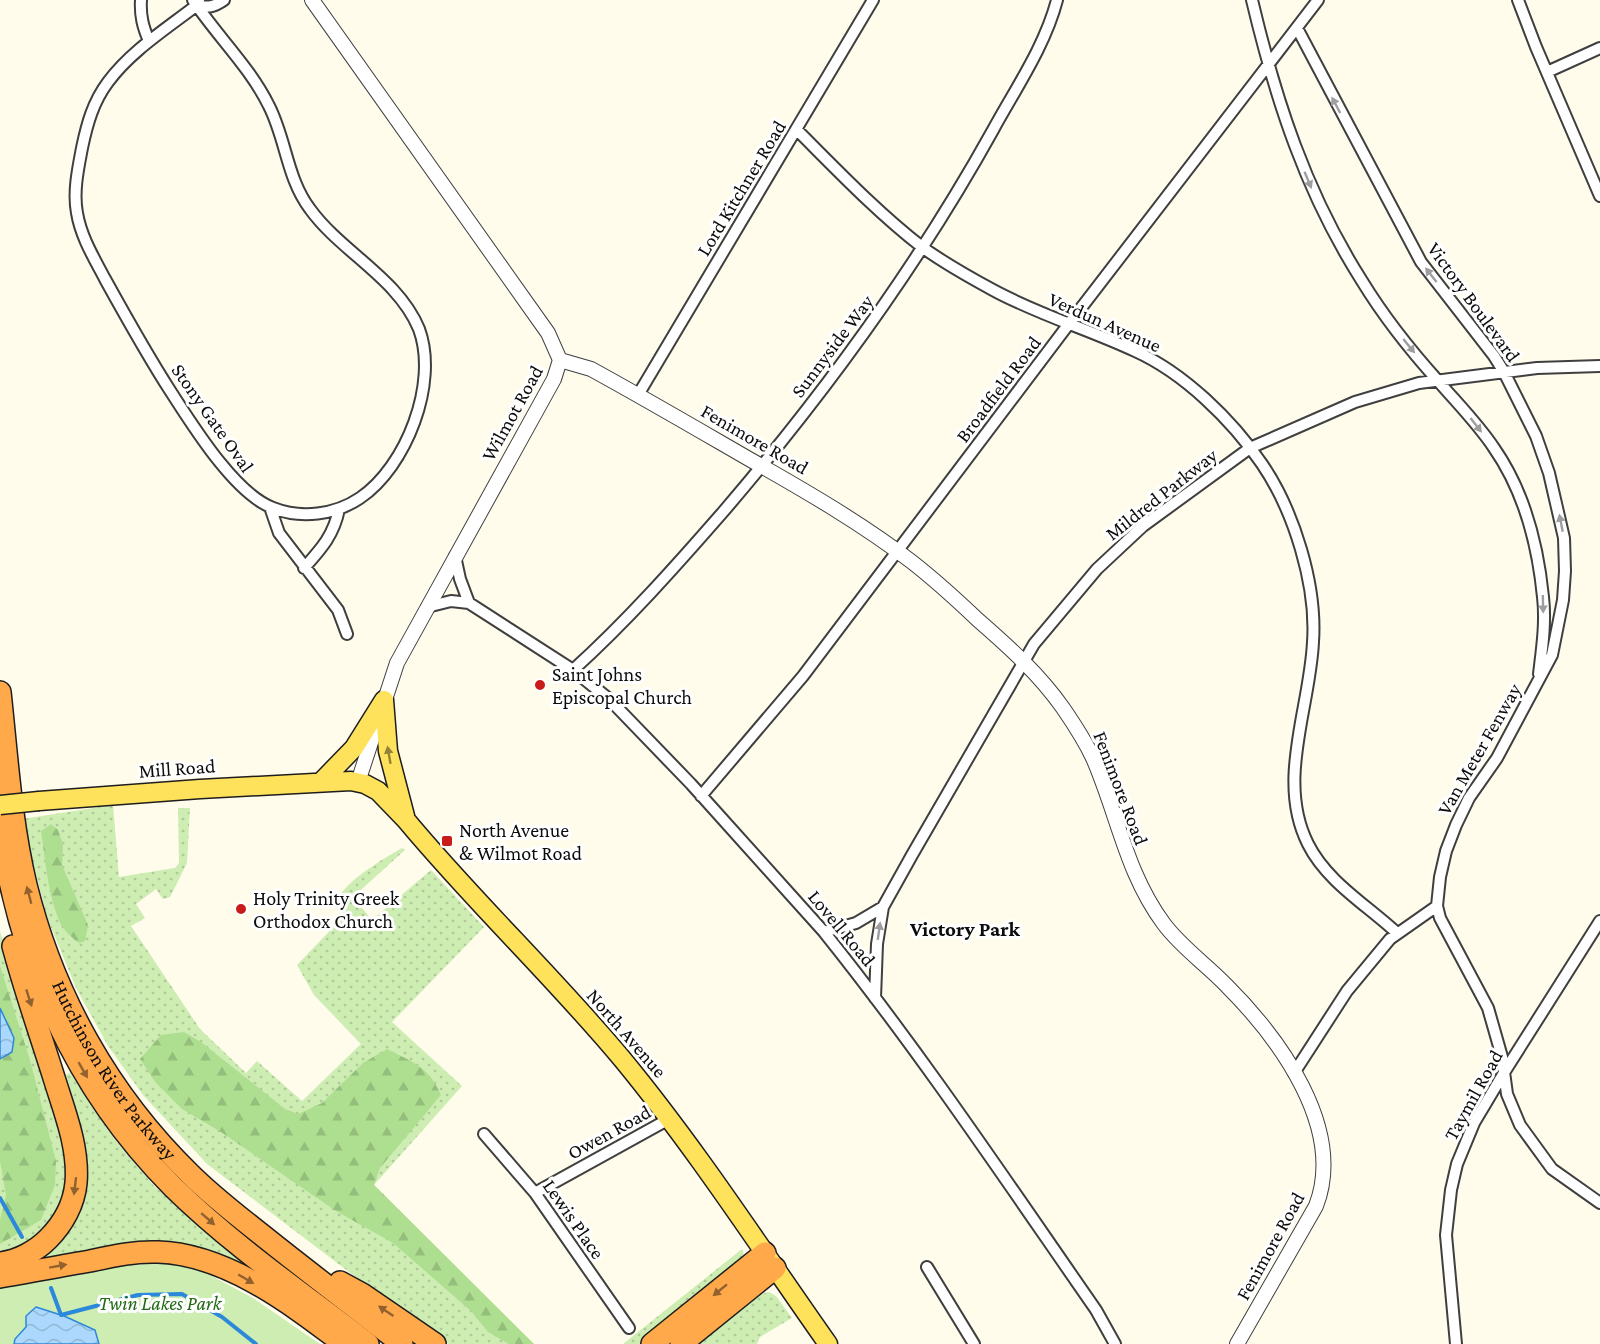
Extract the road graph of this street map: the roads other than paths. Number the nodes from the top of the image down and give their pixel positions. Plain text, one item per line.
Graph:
1 (141, 0) edge
2 (224, 0) edge
3 (312, 0) edge
4 (873, 0) edge
5 (1057, 0) edge
6 (1252, 0) edge
7 (1318, 0) edge
8 (1518, 0) edge
9 (196, 2) edge
10 (1297, 28) junction
11 (149, 41) junction
12 (1600, 48) edge
13 (1268, 65) junction
14 (1547, 72) junction
15 (797, 130) junction
16 (1600, 196) edge
17 (923, 247) junction
18 (1068, 325) junction
19 (560, 360) junction
20 (1600, 366) edge
21 (1503, 372) junction
22 (1437, 381) junction
23 (638, 395) junction
24 (1250, 448) junction
25 (762, 466) junction
26 (270, 507) junction
27 (339, 509) junction
28 (898, 553) junction
29 (455, 556) junction
30 (304, 568) junction
31 (469, 603) junction
32 (427, 607) junction
33 (347, 634) dead end
34 (1025, 661) junction
35 (573, 670) junction
36 (1538, 682) junction
37 (0, 692) edge
38 (384, 700) junction
39 (322, 782) junction
40 (358, 782) junction
41 (701, 796) junction
42 (0, 805) edge
43 (406, 820) junction
44 (0, 824) edge
45 (5, 859) junction
46 (1437, 906) junction
47 (883, 907) junction
48 (1600, 921) edge
49 (824, 932) junction
50 (1397, 933) junction
51 (875, 998) junction
52 (1505, 1071) junction
53 (1294, 1073) junction
54 (669, 1119) junction
55 (484, 1134) dead end
56 (535, 1193) junction
57 (1600, 1203) edge
58 (274, 1245) junction
59 (770, 1260) junction
60 (0, 1263) edge
61 (927, 1267) dead end
62 (0, 1277) edge
63 (629, 1328) dead end
64 (344, 1344) edge
65 (368, 1344) edge
66 (402, 1344) edge
67 (435, 1344) edge
68 (652, 1344) edge
69 (681, 1344) edge
70 (828, 1344) edge
71 (974, 1344) edge
72 (1115, 1344) edge
73 (1237, 1344) edge
74 (1456, 1344) edge

1 - 11 street
2 - 9 street, Stony Gate Oval
3 - 19 street, Wilmot Road
4 - 15 street, Lord Kitchner Road
5 - 17 street, Sunnyside Way
6 - 13 street
7 - 10 street, Broadfield Road
8 - 14 street
9 - 11 street, Stony Gate Oval
9 - 27 street, Stony Gate Oval
10 - 13 street, Broadfield Road
21 -> 10 street, Victory Boulevard
11 - 26 street, Stony Gate Oval
12 - 14 street
13 - 18 street, Broadfield Road
13 -> 22 street
14 - 16 street
15 - 17 street, Verdun Avenue
15 - 23 street, Lord Kitchner Road
17 - 18 street, Verdun Avenue
17 - 25 street, Sunnyside Way
18 - 24 street, Verdun Avenue
18 - 28 street, Broadfield Road
19 - 23 street, Fenimore Road
19 - 29 street, Wilmot Road
20 - 21 street, Mildred Parkway
21 - 22 street, Mildred Parkway
36 -> 21 street, Victory Boulevard
22 - 24 street, Mildred Parkway
22 -> 36 street, Van Meter Fenway
23 - 25 street, Fenimore Road
24 - 34 street, Mildred Parkway
24 - 50 street, Verdun Avenue
25 - 28 street, Fenimore Road
25 - 35 street, Sunnyside Way
26 - 27 street, Stony Gate Oval
26 - 30 street
27 - 30 street
28 - 34 street, Fenimore Road
28 - 41 street, Broadfield Road
29 - 31 street
29 - 32 street, Wilmot Road
30 - 33 street
31 - 32 street
31 - 35 street, Lovell Road
32 - 38 street, Wilmot Road
34 - 47 street, Mildred Parkway
34 - 53 street, Fenimore Road
35 - 41 street, Lovell Road
36 - 46 street, Van Meter Fenway
58 -> 37 highway, Hutchinson River Parkway
38 - 39 main road
38 - 40 street, Wilmot Road
43 -> 38 main road
39 - 40 main road, Mill Road
39 - 42 main road, Mill Road, bridge
40 - 43 main road, North Avenue
41 - 49 street, Lovell Road
43 - 54 main road, North Avenue
44 - 45 highway, Hutchinson River Parkway
45 -> 60 highway
45 -> 65 highway, Hutchinson River Parkway
46 - 50 street
46 - 52 street
47 - 49 street, Mildred Parkway
51 -> 47 street, Mildred Parkway
48 - 52 street, Taymil Road
49 - 51 street, Lovell Road
50 - 53 street
51 - 72 street, Lovell Road
52 - 57 street
52 - 74 street, Taymil Road
53 - 73 street, Fenimore Road
54 - 56 street, Owen Road
54 - 59 main road, North Avenue
55 - 56 street, Lewis Place
56 - 63 street, Lewis Place
58 - 66 highway, Hutchinson River Parkway
67 -> 58 highway
59 -> 68 highway
59 - 69 highway
59 - 70 main road, North Avenue
61 - 71 street
62 -> 64 highway

